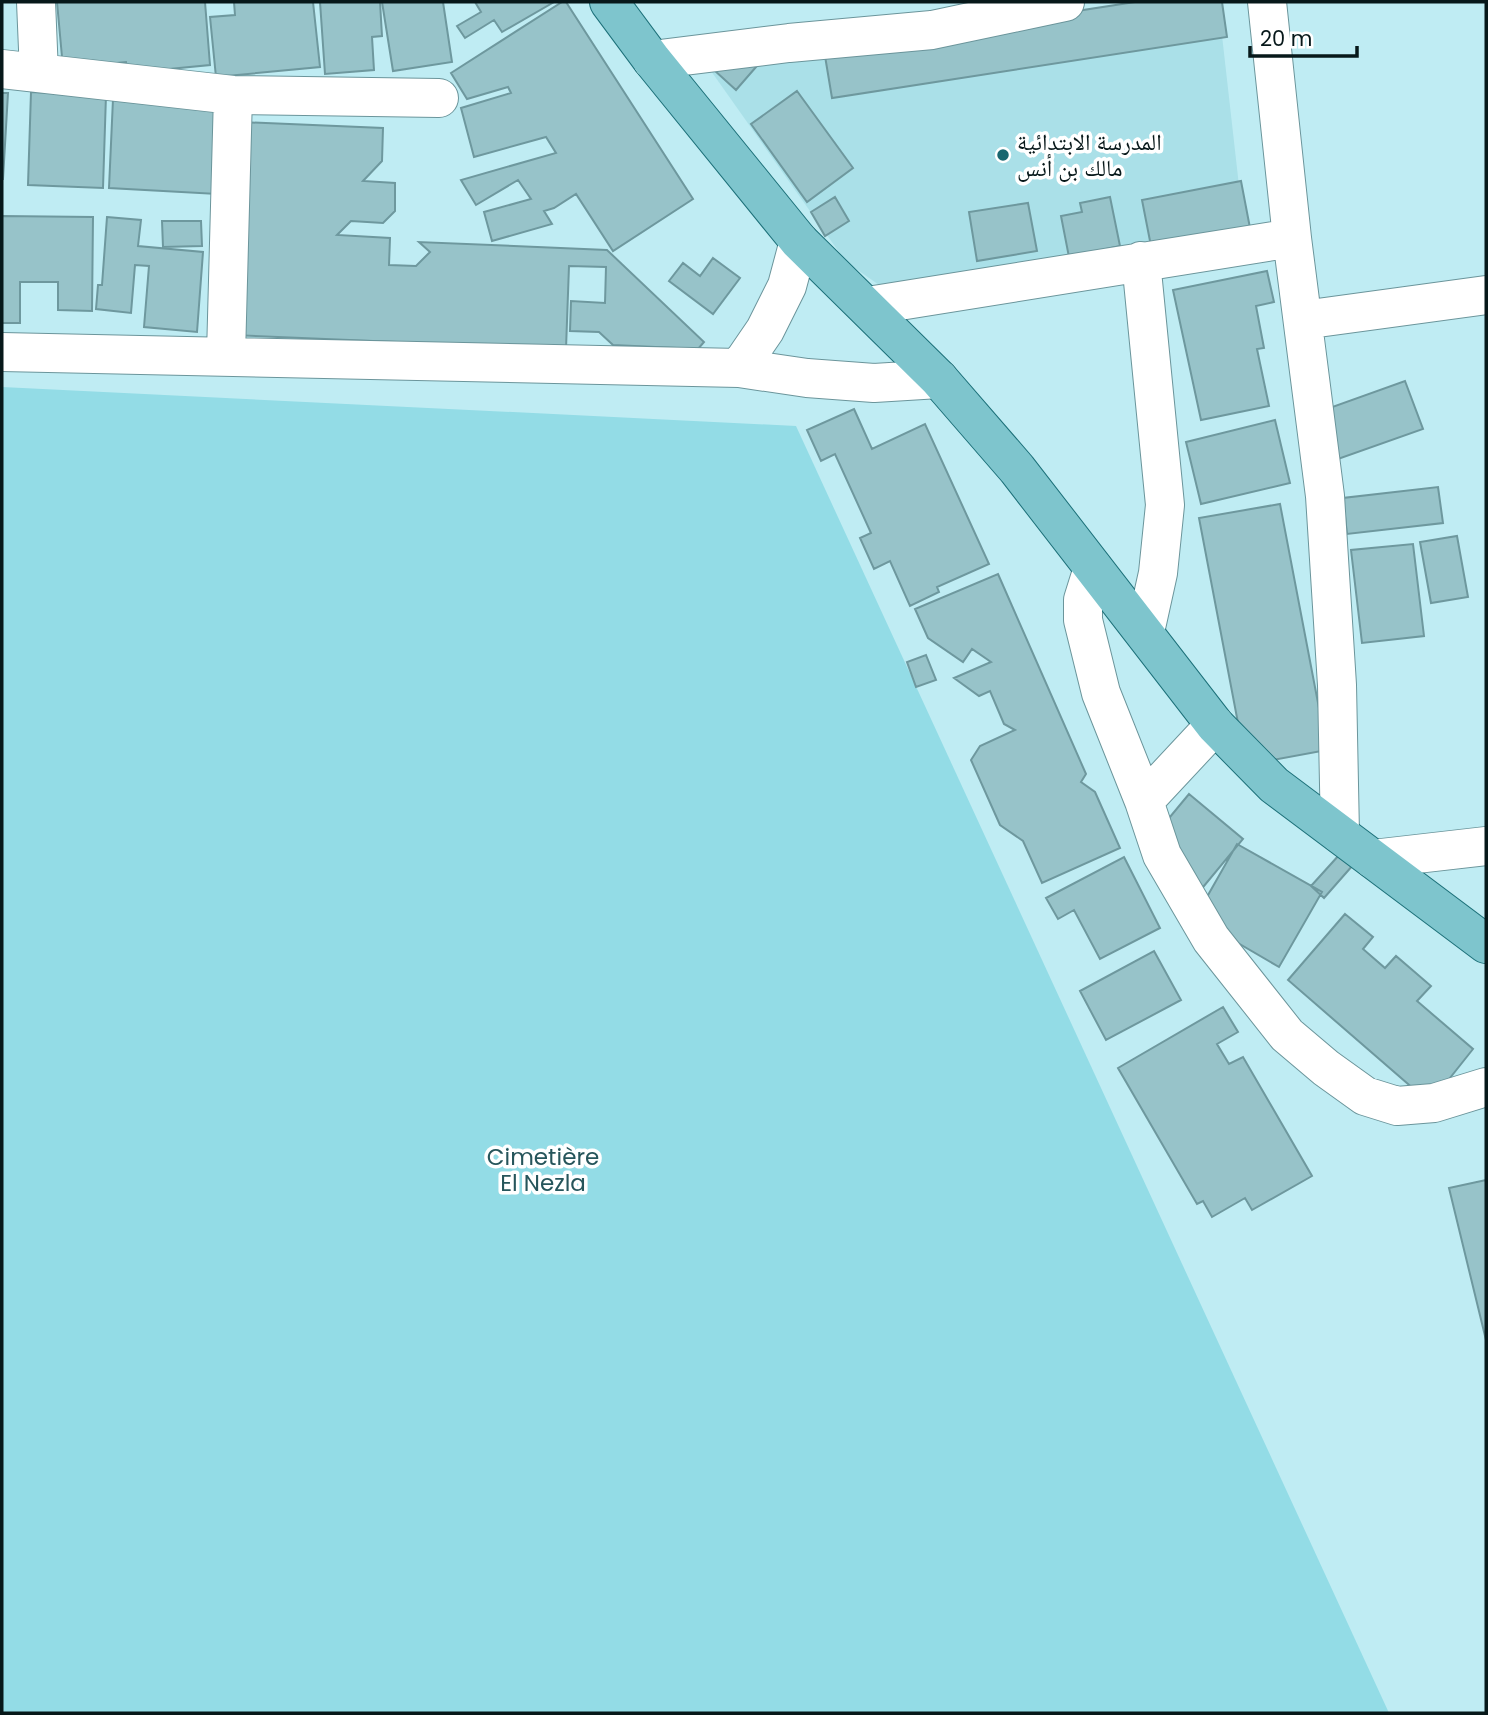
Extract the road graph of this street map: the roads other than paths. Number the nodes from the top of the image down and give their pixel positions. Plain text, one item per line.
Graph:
1 (36, 2) edge
2 (609, 2) edge
3 (1065, 2) edge
4 (1266, 2) edge
5 (652, 60) junction
6 (2, 69) edge
7 (39, 73) junction
8 (233, 95) junction
9 (439, 99) dead end
10 (1292, 238) junction
11 (799, 241) junction
12 (1141, 261) junction
13 (1486, 295) edge
14 (868, 306) junction
15 (1303, 320) junction
16 (2, 352) edge
17 (226, 355) junction
18 (739, 368) junction
19 (939, 379) junction
20 (1093, 568) junction
21 (1145, 632) junction
22 (1215, 725) junction
23 (1144, 801) junction
24 (1340, 834) junction
25 (1486, 846) edge
26 (1373, 859) junction
27 (1486, 944) edge
28 (1486, 1087) edge

1 - 7 street
2 - 5 main road
3 - 5 street
4 - 10 street
5 - 11 main road
6 - 7 street
7 - 8 street
8 - 9 street
8 - 17 street
10 - 12 street
10 - 15 street
11 - 14 main road
11 - 18 street
12 - 14 street
12 - 21 street
13 - 15 street
14 - 19 main road
15 - 24 street
16 - 17 street
17 - 18 street
18 - 19 street
19 - 20 main road
20 - 21 main road
20 - 23 street
21 - 22 main road
22 - 23 street
22 - 24 main road
23 - 28 street
24 - 26 main road
25 - 26 street
26 - 27 main road

